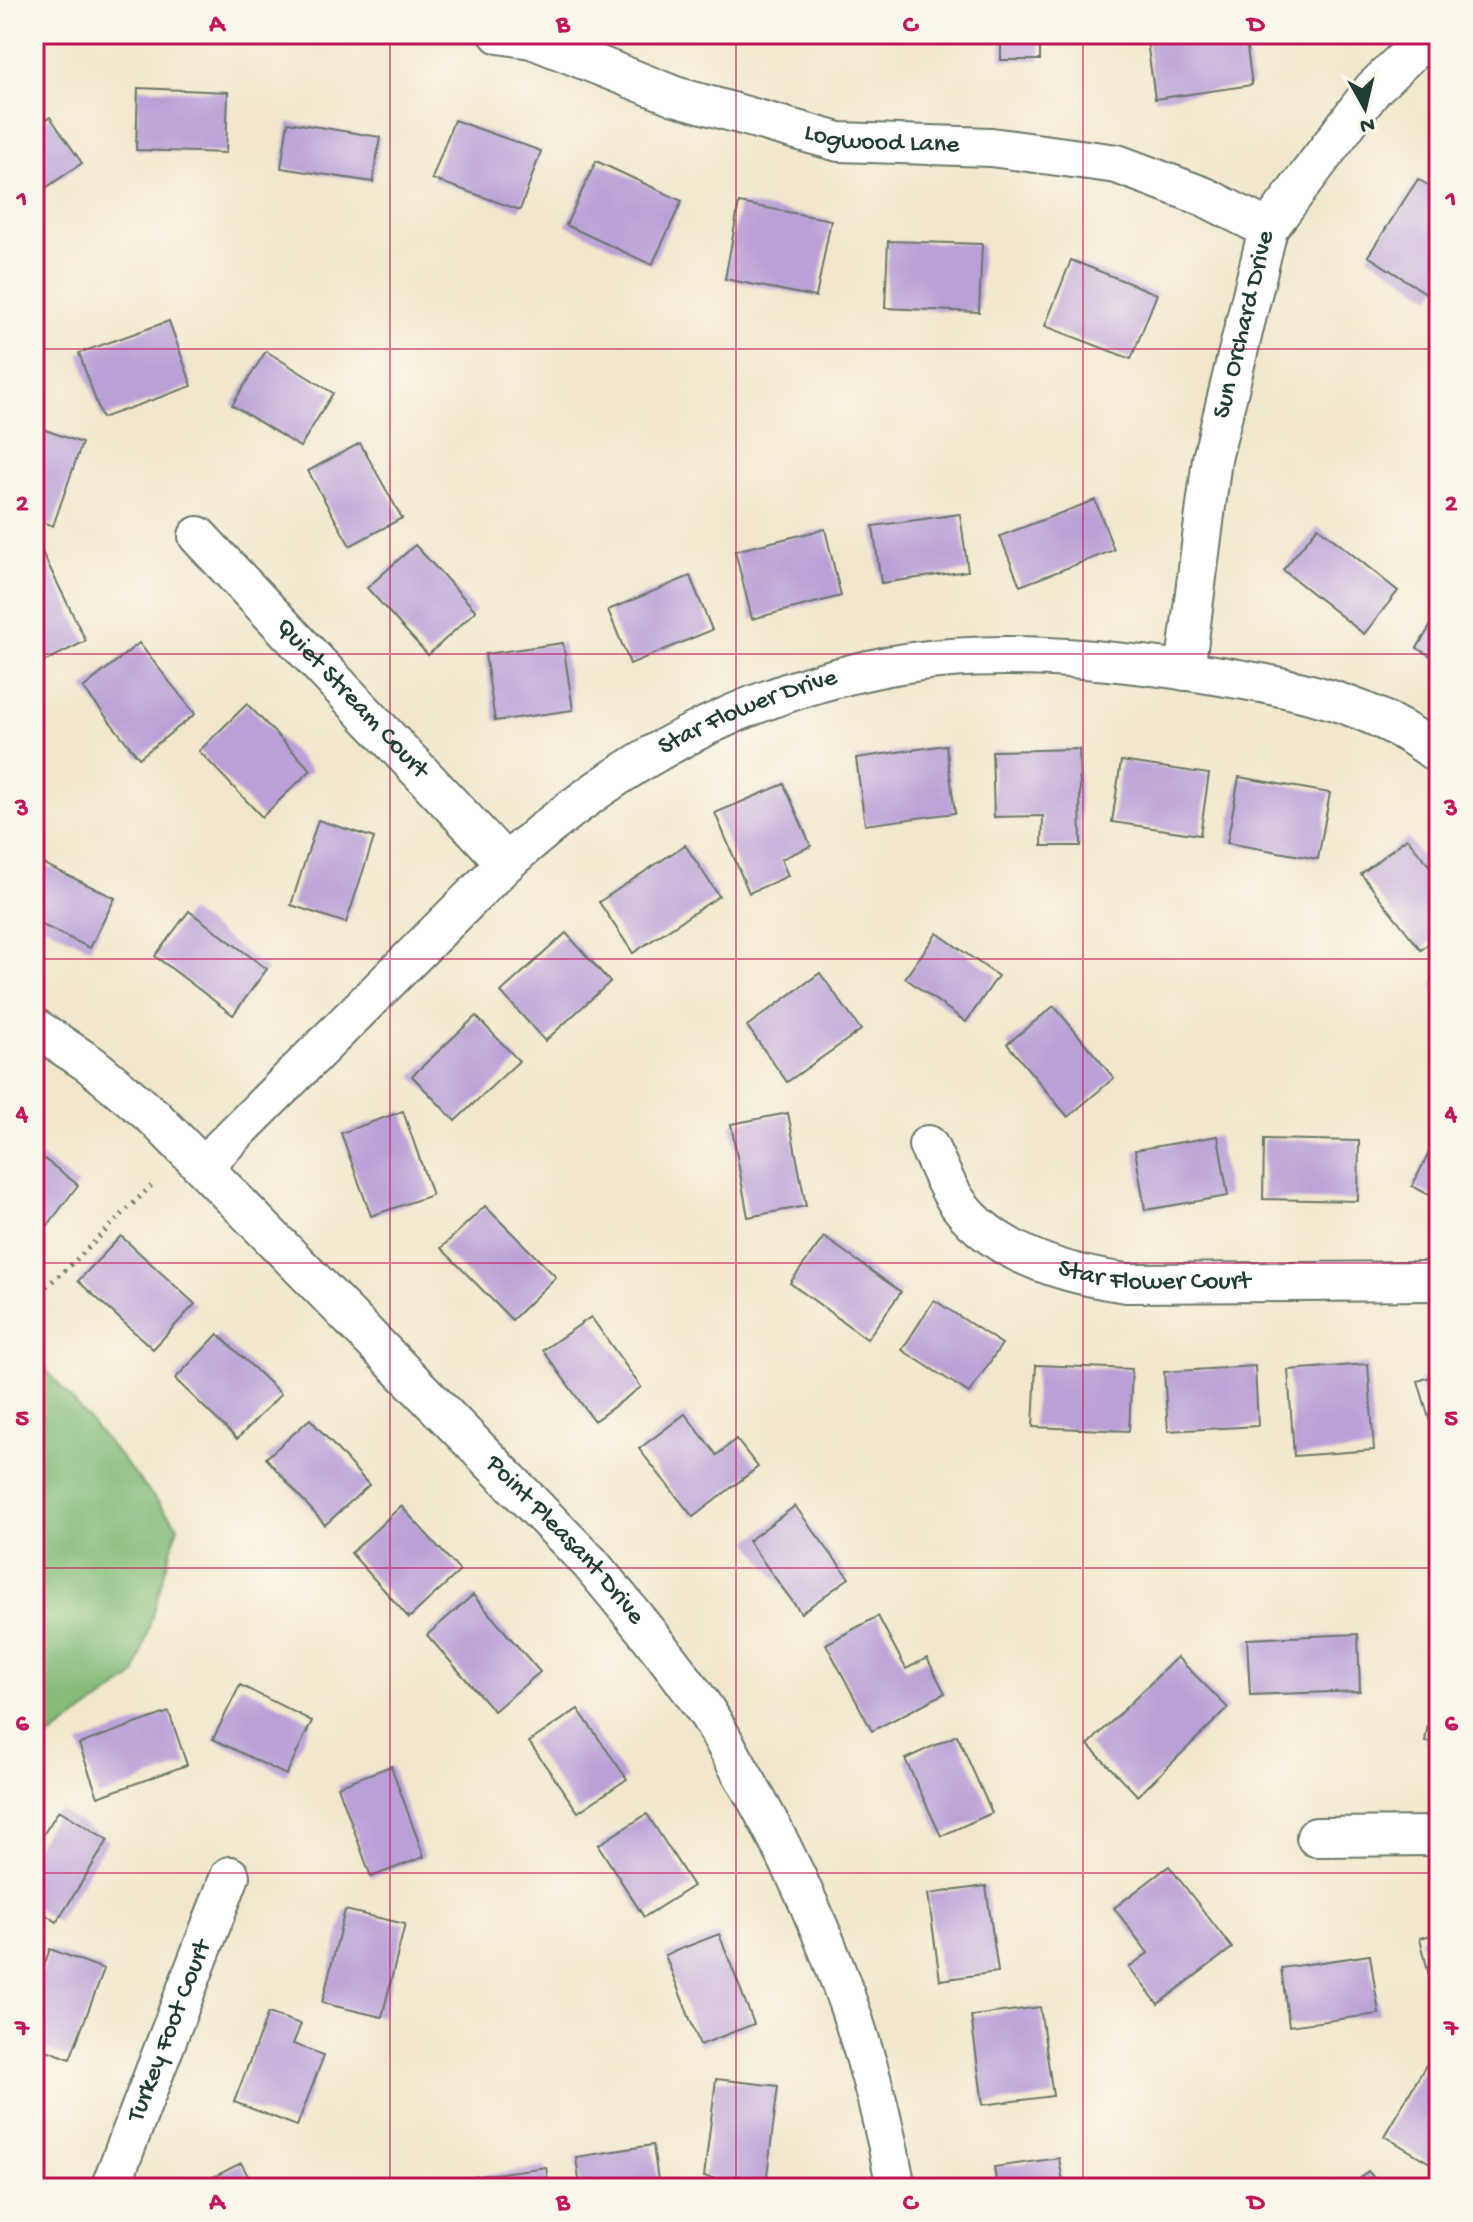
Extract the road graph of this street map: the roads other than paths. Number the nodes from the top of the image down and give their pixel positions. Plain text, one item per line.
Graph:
1 (499, 34) edge
2 (1430, 34) edge
3 (1268, 229) junction
4 (198, 536) dead end
5 (1185, 671) junction
6 (1439, 755) edge
7 (506, 863) junction
8 (34, 1027) edge
9 (928, 1145) dead end
10 (203, 1166) junction
11 (1439, 1281) edge
12 (1439, 1836) edge
13 (1316, 1837) dead end
14 (230, 1876) dead end
15 (110, 2188) edge
16 (896, 2188) edge

1 - 3 street, Logwood Lane
2 - 3 street, Sun Orchard Drive
3 - 5 street, Sun Orchard Drive
4 - 7 street, Quiet Stream Court
5 - 6 street, Star Flower Drive
5 - 7 street, Star Flower Drive
7 - 10 street, Star Flower Drive
8 - 10 street, Point Pleasant Drive
9 - 11 street, Star Flower Court
10 - 16 street, Point Pleasant Drive
12 - 13 street
14 - 15 street, Turkey Foot Court

